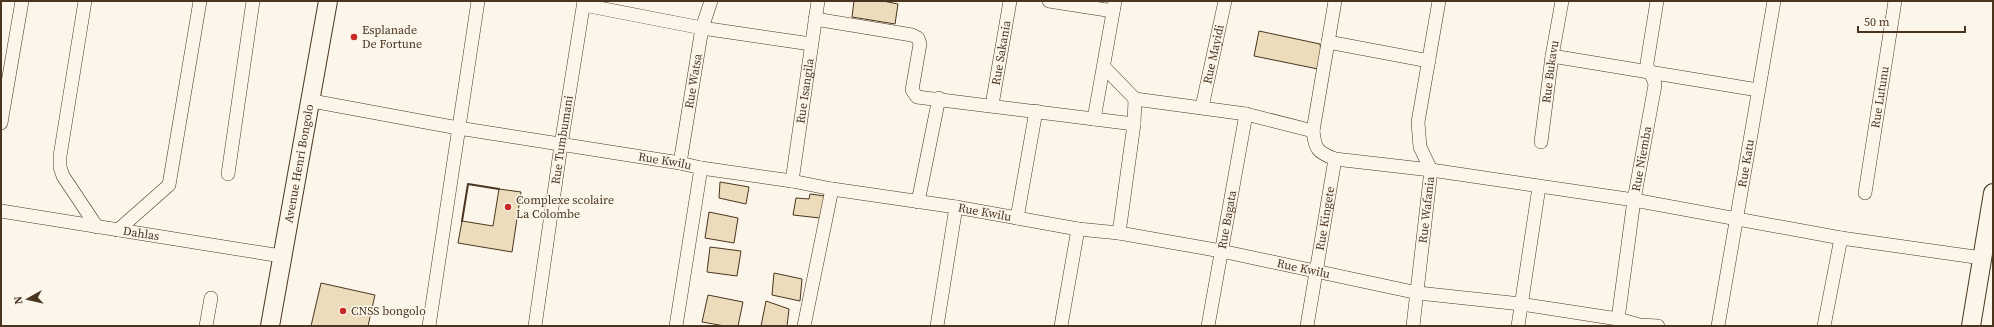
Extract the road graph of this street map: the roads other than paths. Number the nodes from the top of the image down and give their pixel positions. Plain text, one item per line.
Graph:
1 (22, 1) edge
2 (85, 1) edge
3 (200, 1) edge
4 (253, 1) edge
5 (328, 1) edge
6 (478, 1) edge
7 (711, 1) edge
8 (818, 1) edge
9 (1010, 1) edge
10 (1048, 1) edge
11 (1225, 1) edge
12 (1335, 1) edge
13 (1439, 1) edge
14 (1562, 1) edge
15 (1657, 1) edge
16 (1774, 1) edge
17 (1895, 1) edge
18 (584, 3) edge
19 (1114, 6) edge
20 (815, 19) junction
21 (702, 28) junction
22 (1328, 42) junction
23 (811, 44) junction
24 (1552, 56) junction
25 (1429, 61) junction
26 (1104, 67) junction
27 (1649, 72) junction
28 (1758, 90) junction
29 (939, 98) junction
30 (1135, 99) junction
31 (312, 101) junction
32 (992, 105) junction
33 (1202, 107) junction
34 (1036, 111) junction
35 (1246, 114) junction
36 (1094, 119) junction
37 (1, 123) edge
38 (1134, 124) junction
39 (458, 128) junction
40 (1313, 131) junction
41 (1541, 142) dead end
42 (561, 145) junction
43 (1335, 159) junction
44 (680, 163) junction
45 (701, 168) junction
46 (1431, 170) junction
47 (228, 174) dead end
48 (792, 181) junction
49 (1539, 187) junction
50 (832, 189) junction
51 (1866, 193) dead end
52 (1993, 194) edge
53 (1634, 200) junction
54 (918, 202) junction
55 (956, 207) junction
56 (1, 211) edge
57 (1017, 218) junction
58 (1736, 219) junction
59 (97, 227) junction
60 (1078, 229) junction
61 (118, 230) junction
62 (1120, 233) junction
63 (1841, 238) junction
64 (1221, 251) junction
65 (282, 256) junction
66 (1982, 258) junction
67 (1318, 271) junction
68 (1418, 293) junction
69 (211, 298) dead end
70 (1521, 304) junction
71 (1618, 319) junction
72 (1640, 325) edge
73 (206, 326) edge
74 (270, 326) edge
75 (429, 326) edge
76 (535, 326) edge
77 (676, 326) edge
78 (804, 326) edge
79 (937, 326) edge
80 (1061, 326) edge
81 (1208, 326) edge
82 (1307, 326) edge
83 (1413, 326) edge
84 (1518, 326) edge
85 (1658, 326) edge
86 (1718, 326) edge
87 (1824, 326) edge
88 (1971, 326) edge

1 - 37 street
2 - 59 street
3 - 61 street
4 - 47 street
5 - 31 street, Avenue Henri Bongolo
6 - 39 street
7 - 21 street, Rue Watsa
8 - 20 street, Rue Isangila
9 - 32 street, Rue Sakania
10 - 19 street
11 - 33 street, Rue Mayidi
12 - 22 street
13 - 25 street, Rue Wafania
14 - 24 street, Rue Bukavu
15 - 27 street, Rue Niemba
16 - 28 street, Rue Katu
17 - 51 street, Rue Lutunu
18 - 21 street
18 - 42 street, Rue Tumbumani
19 - 26 street
20 - 23 street, Rue Isangila
20 - 29 street
21 - 23 street
21 - 44 street, Rue Watsa
22 - 25 street
22 - 40 street
23 - 48 street, Rue Isangila
24 - 27 street
24 - 41 street, Rue Bukavu
25 - 46 street, Rue Wafania
26 - 30 street
26 - 36 street
27 - 28 street
27 - 53 street, Rue Niemba
28 - 58 street, Rue Katu
29 - 32 street
29 - 54 street
30 - 33 street
30 - 38 street
31 - 39 street, Rue Kwilu
31 - 65 street, Avenue Henri Bongolo
32 - 34 street
33 - 35 street
34 - 36 street
34 - 57 street
35 - 40 street
35 - 64 street, Rue Bagata
36 - 38 street
38 - 62 street
39 - 42 street, Rue Kwilu
39 - 75 street
40 - 43 street
42 - 44 street, Rue Kwilu
42 - 76 street, Rue Tumbumani
43 - 46 street
43 - 67 street, Rue Kingete
44 - 45 street, Rue Kwilu
45 - 48 street, Rue Kwilu
45 - 77 street
46 - 49 street
46 - 68 street, Rue Wafania
48 - 50 street, Rue Kwilu
49 - 53 street
49 - 70 street
50 - 54 street, Rue Kwilu
50 - 78 street
52 - 66 street
53 - 58 street
53 - 71 street, Rue Niemba
54 - 55 street, Rue Kwilu
55 - 57 street, Rue Kwilu
55 - 79 street
56 - 59 street, Dahlas
57 - 60 street, Rue Kwilu
58 - 63 street
58 - 86 street, Rue Katu
59 - 61 street, Dahlas
60 - 62 street, Rue Kwilu
60 - 80 street
61 - 65 street, Dahlas
62 - 64 street, Rue Kwilu
63 - 66 street
63 - 87 street
64 - 67 street, Rue Kwilu
64 - 81 street, Rue Bagata
65 - 74 street, Avenue Henri Bongolo
66 - 88 street
67 - 68 street, Rue Kwilu
67 - 82 street, Rue Kingete
68 - 70 street, Rue Kwilu
68 - 83 street, Rue Wafania
69 - 73 street
70 - 71 street, Rue Kwilu
70 - 84 street
71 - 72 street, Rue Kwilu
72 - 85 street, Rue Kwilu

